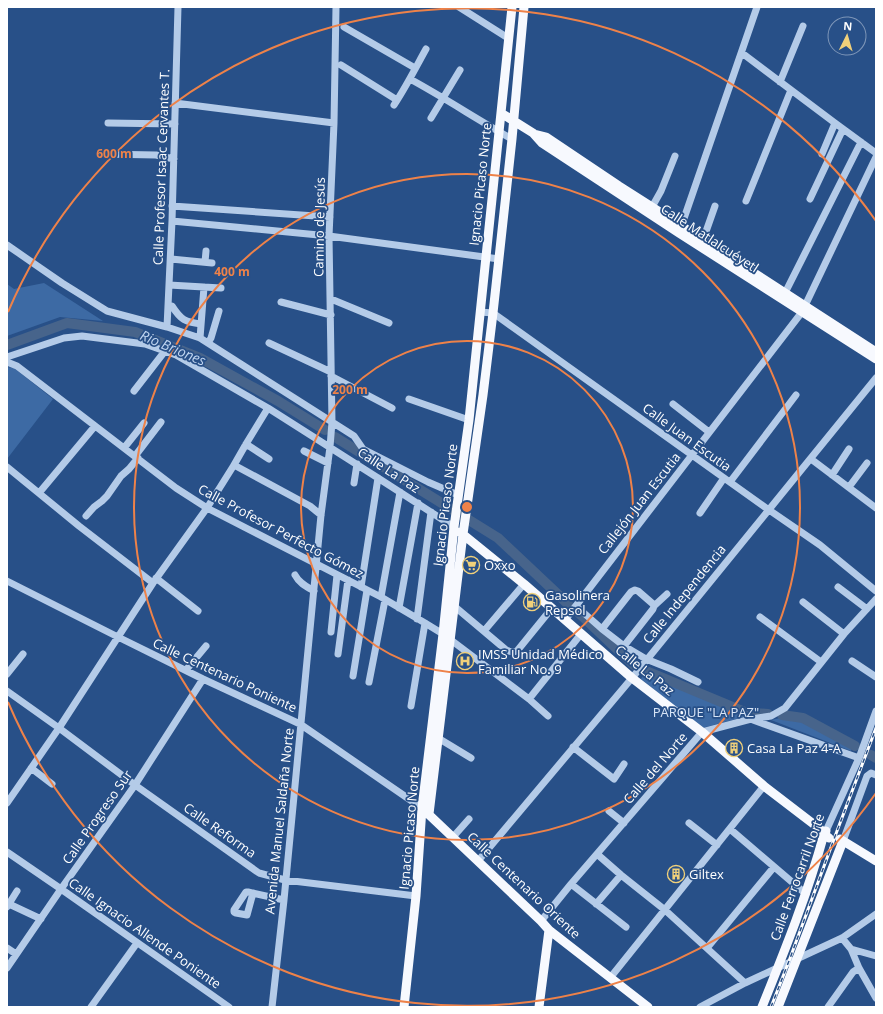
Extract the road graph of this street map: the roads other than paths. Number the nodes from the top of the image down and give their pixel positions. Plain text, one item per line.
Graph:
1 (178, 7) edge
2 (336, 7) edge
3 (459, 7) edge
4 (512, 7) edge
5 (524, 7) edge
6 (757, 7) edge
7 (803, 26) dead end
8 (344, 27) dead end
9 (508, 38) junction
10 (426, 48) dead end
11 (742, 53) junction
12 (341, 66) dead end
13 (415, 68) junction
14 (460, 70) dead end
15 (410, 79) junction
16 (780, 82) junction
17 (791, 90) junction
18 (444, 98) junction
19 (175, 102) junction
20 (501, 113) junction
21 (432, 118) dead end
22 (514, 121) junction
23 (108, 123) dead end
24 (334, 123) junction
25 (175, 124) junction
26 (835, 124) junction
27 (843, 129) junction
28 (499, 132) junction
29 (533, 133) junction
30 (512, 139) junction
31 (861, 142) junction
32 (876, 153) edge
33 (102, 154) dead end
34 (822, 154) dead end
35 (675, 156) dead end
36 (876, 157) edge
37 (174, 158) junction
38 (810, 199) dead end
39 (746, 201) dead end
40 (172, 206) junction
41 (715, 206) dead end
42 (652, 207) junction
43 (330, 217) junction
44 (172, 221) junction
45 (680, 229) junction
46 (329, 236) junction
47 (703, 240) junction
48 (7, 245) edge
49 (206, 250) dead end
50 (486, 257) junction
51 (171, 259) junction
52 (499, 259) junction
53 (169, 285) junction
54 (204, 287) junction
55 (221, 288) dead end
56 (784, 293) junction
57 (331, 299) junction
58 (281, 302) dead end
59 (168, 306) junction
60 (803, 309) junction
61 (219, 311) dead end
62 (480, 312) junction
63 (493, 313) junction
64 (331, 315) junction
65 (389, 323) dead end
66 (201, 324) junction
67 (167, 327) junction
68 (200, 338) junction
69 (269, 342) dead end
70 (208, 343) junction
71 (165, 351) junction
72 (876, 352) edge
73 (7, 357) edge
74 (876, 359) edge
75 (7, 362) edge
76 (331, 374) junction
77 (876, 378) edge
78 (134, 391) dead end
79 (796, 395) dead end
80 (409, 399) dead end
81 (673, 404) dead end
82 (268, 408) junction
83 (392, 408) dead end
84 (468, 420) junction
85 (161, 422) dead end
86 (332, 422) junction
87 (144, 423) dead end
88 (95, 426) junction
89 (709, 432) junction
90 (246, 444) junction
91 (330, 447) junction
92 (124, 448) junction
93 (849, 449) dead end
94 (304, 451) dead end
95 (692, 455) junction
96 (137, 457) junction
97 (269, 459) dead end
98 (810, 459) junction
99 (868, 463) dead end
100 (328, 464) junction
101 (357, 464) junction
102 (234, 465) junction
103 (7, 467) edge
104 (832, 475) junction
105 (378, 478) junction
106 (727, 480) junction
107 (354, 483) dead end
108 (849, 487) junction
109 (39, 492) junction
110 (400, 492) junction
111 (458, 499) junction
112 (418, 503) junction
113 (207, 508) junction
114 (876, 508) edge
115 (769, 510) junction
116 (431, 512) junction
117 (700, 513) dead end
118 (321, 514) junction
119 (86, 516) dead end
120 (454, 527) junction
121 (463, 534) junction
122 (316, 564) junction
123 (338, 575) junction
124 (295, 576) dead end
125 (348, 580) junction
126 (7, 581) edge
127 (154, 581) junction
128 (524, 584) junction
129 (838, 587) dead end
130 (364, 589) junction
131 (314, 591) junction
132 (876, 591) edge
133 (667, 594) dead end
134 (383, 599) junction
135 (876, 599) edge
136 (803, 602) dead end
137 (454, 606) junction
138 (576, 606) junction
139 (654, 606) junction
140 (399, 608) junction
141 (552, 608) junction
142 (867, 608) junction
143 (198, 611) dead end
144 (760, 617) dead end
145 (418, 618) junction
146 (565, 620) junction
147 (425, 623) junction
148 (602, 629) junction
149 (331, 632) dead end
150 (484, 632) junction
151 (581, 634) junction
152 (844, 634) junction
153 (118, 637) junction
154 (446, 637) junction
155 (206, 646) dead end
156 (624, 646) junction
157 (23, 654) dead end
158 (338, 654) dead end
159 (646, 659) junction
160 (852, 661) dead end
161 (821, 662) junction
162 (186, 670) junction
163 (7, 674) edge
164 (353, 676) dead end
165 (876, 677) edge
166 (632, 678) junction
167 (203, 679) junction
168 (369, 682) dead end
169 (698, 682) dead end
170 (7, 691) edge
171 (528, 699) junction
172 (412, 706) dead end
173 (876, 711) edge
174 (548, 716) dead end
175 (751, 719) junction
176 (300, 724) junction
177 (59, 728) junction
178 (702, 732) junction
179 (438, 738) junction
180 (573, 747) junction
181 (471, 758) dead end
182 (859, 758) junction
183 (624, 764) dead end
184 (31, 768) junction
185 (873, 774) edge
186 (52, 784) dead end
187 (135, 785) junction
188 (764, 786) junction
189 (7, 803) edge
190 (425, 811) junction
191 (609, 811) dead end
192 (469, 819) dead end
193 (624, 823) junction
194 (689, 823) dead end
195 (730, 829) junction
196 (826, 833) junction
197 (453, 837) junction
198 (842, 842) junction
199 (717, 845) junction
200 (7, 852) edge
201 (597, 854) junction
202 (478, 861) junction
203 (876, 861) edge
204 (774, 867) junction
205 (621, 876) junction
206 (285, 880) junction
207 (571, 884) junction
208 (61, 889) junction
209 (17, 891) dead end
210 (253, 893) dead end
211 (806, 894) junction
212 (416, 896) junction
213 (284, 900) junction
214 (596, 904) junction
215 (8, 906) edge
216 (665, 910) junction
217 (876, 914) edge
218 (41, 919) junction
219 (541, 921) junction
220 (626, 927) dead end
221 (549, 930) junction
222 (842, 938) junction
223 (137, 943) junction
224 (7, 948) edge
225 (707, 948) junction
226 (851, 949) junction
227 (16, 954) junction
228 (876, 956) edge
229 (797, 958) junction
230 (779, 967) junction
231 (7, 968) edge
232 (859, 968) junction
233 (610, 978) junction
234 (745, 983) junction
235 (876, 998) edge
236 (226, 1006) edge
237 (91, 1007) edge
238 (272, 1007) edge
239 (404, 1007) edge
240 (539, 1007) edge
241 (648, 1007) edge
242 (700, 1007) edge
243 (762, 1007) edge
244 (778, 1007) edge
245 (828, 1007) edge

1 - 19 street, Calle Profesor Isaac Cervantes T.
2 - 24 street, Camino de Jesús
3 - 9 street
4 - 9 main road, Ignacio Picaso Norte
5 - 22 main road, Ignacio Picaso Norte
6 - 11 street
7 - 16 street
8 - 13 street
9 - 20 main road, Ignacio Picaso Norte
10 - 13 street
11 - 16 street
11 - 45 street
12 - 15 street
13 - 15 street
14 - 18 street
15 - 18 street
16 - 17 street
17 - 26 street
17 - 39 street
18 - 21 street
18 - 28 street
19 - 24 street
19 - 25 street, Calle Profesor Isaac Cervantes T.
20 - 22 main road, Calle Matlalcuéyetl
20 - 28 main road, Ignacio Picaso Norte
22 - 29 main road, Calle Matlalcuéyetl
22 - 30 main road, Ignacio Picaso Norte
23 - 25 street
24 - 43 street, Camino de Jesús
25 - 37 street, Calle Profesor Isaac Cervantes T.
26 - 27 street
26 - 34 street
27 - 31 street
27 - 38 street
28 - 30 street
28 - 50 main road, Ignacio Picaso Norte
29 - 42 main road, Calle Matlalcuéyetl
29 - 45 main road, Calle Matlalcuéyetl
30 - 52 main road, Ignacio Picaso Norte
31 - 32 street
31 - 56 street
33 - 37 street
35 - 42 street
36 - 60 street, Callejón Juan Escutia
37 - 40 street, Calle Profesor Isaac Cervantes T.
40 - 43 street
40 - 44 street, Calle Profesor Isaac Cervantes T.
41 - 47 street
42 - 45 main road, Calle Matlalcuéyetl
43 - 46 street, Camino de Jesús
44 - 46 street
44 - 51 street, Calle Profesor Isaac Cervantes T.
45 - 47 main road, Calle Matlalcuéyetl
45 - 60 main road, Calle Matlalcuéyetl
46 - 50 street
46 - 57 street, Camino de Jesús
47 - 56 main road, Calle Matlalcuéyetl
48 - 67 street
49 - 51 street
50 - 52 street
50 - 62 main road, Ignacio Picaso Norte
51 - 53 street, Calle Profesor Isaac Cervantes T.
52 - 63 main road, Ignacio Picaso Norte
53 - 54 street
53 - 59 street, Calle Profesor Isaac Cervantes T.
54 - 55 street
54 - 66 street
56 - 60 main road, Calle Matlalcuéyetl
57 - 64 street, Camino de Jesús
57 - 65 street
58 - 64 street
59 - 66 street
59 - 67 street, Calle Profesor Isaac Cervantes T.
60 - 72 main road, Calle Matlalcuéyetl
60 - 74 main road, Calle Matlalcuéyetl
60 - 89 street, Callejón Juan Escutia
61 - 70 street
62 - 63 street
62 - 84 main road, Ignacio Picaso Norte
63 - 95 street, Calle Juan Escutia
63 - 121 main road, Ignacio Picaso Norte
64 - 76 street, Camino de Jesús
66 - 68 street
67 - 68 street
68 - 70 street
69 - 76 street
70 - 86 street
71 - 73 street, Calle La Paz
71 - 78 street
71 - 82 street, Calle La Paz
75 - 88 street, Calle Profesor Perfecto Gómez
76 - 83 street
76 - 86 street, Camino de Jesús
77 - 98 street, Calle Independencia
79 - 106 street
80 - 84 street
81 - 89 street
82 - 90 street
82 - 91 street, Calle La Paz
84 - 111 main road, Ignacio Picaso Norte
85 - 96 street
86 - 91 street, Camino de Jesús
86 - 111 street
87 - 92 street
88 - 92 street, Calle Profesor Perfecto Gómez
88 - 109 street
89 - 95 street, Callejón Juan Escutia
90 - 97 street
90 - 102 street
91 - 100 street, Avenida Manuel Saldaña Norte
91 - 101 street, Calle La Paz
92 - 96 street, Calle Profesor Perfecto Gómez
93 - 104 street
94 - 100 street
95 - 106 street, Calle Juan Escutia
95 - 138 street, Callejón Juan Escutia
96 - 113 street, Calle Profesor Perfecto Gómez
96 - 119 street
98 - 104 street
98 - 115 street, Calle Independencia
99 - 108 street
100 - 118 street, Avenida Manuel Saldaña Norte
101 - 105 street, Calle La Paz
101 - 107 street
102 - 113 street
102 - 118 street
103 - 109 street
104 - 108 street
105 - 110 street, Calle La Paz
105 - 130 street
106 - 115 street, Calle Juan Escutia
106 - 117 street
108 - 114 street
109 - 127 street
110 - 112 street, Calle La Paz
110 - 134 street
111 - 120 main road, Ignacio Picaso Norte
112 - 116 street, Calle La Paz
112 - 140 street
113 - 122 street, Calle Profesor Perfecto Gómez
113 - 127 street
115 - 132 street, Calle Juan Escutia
115 - 159 street, Calle Independencia
116 - 120 street, Calle La Paz
116 - 145 street
118 - 122 street, Avenida Manuel Saldaña Norte
120 - 121 main road, Calle La Paz
120 - 154 main road, Ignacio Picaso Norte
121 - 128 main road, Calle La Paz
121 - 137 main road, Ignacio Picaso Norte
122 - 123 street, Calle Profesor Perfecto Gómez
122 - 131 street, Avenida Manuel Saldaña Norte
123 - 125 street, Calle Profesor Perfecto Gómez
123 - 149 street
124 - 131 street
125 - 130 street, Calle Profesor Perfecto Gómez
125 - 158 street
126 - 153 street, Calle Centenario Poniente
127 - 143 street
127 - 153 street
128 - 141 main road, Calle La Paz
128 - 150 street
129 - 142 street
130 - 134 street, Calle Profesor Perfecto Gómez
130 - 164 street
131 - 176 street, Avenida Manuel Saldaña Norte
133 - 139 street
134 - 140 street, Calle Profesor Perfecto Gómez
134 - 168 street
135 - 142 street, Calle del Norte
136 - 152 street
137 - 150 street
137 - 154 main road, Ignacio Picaso Norte
138 - 146 street, Callejón Juan Escutia
138 - 148 street, Calle La Paz
139 - 148 street
139 - 156 street
140 - 145 street, Calle Profesor Perfecto Gómez
141 - 146 main road, Calle La Paz
141 - 150 street
142 - 152 street, Calle del Norte
144 - 161 street
145 - 147 street, Calle Profesor Perfecto Gómez
146 - 151 main road, Calle La Paz
147 - 154 street, Calle Profesor Perfecto Gómez
147 - 172 street
148 - 156 street, Calle La Paz
151 - 166 main road, Calle La Paz
151 - 171 street
152 - 161 street, Calle del Norte
153 - 162 street, Calle Centenario Poniente
153 - 177 street
154 - 171 street, Calle Profesor Perfecto Gómez
154 - 179 main road, Ignacio Picaso Norte
154 - 190 main road, Ignacio Picaso Norte
155 - 162 street
156 - 159 street, Calle La Paz
157 - 163 street
159 - 166 street, Calle Independencia
159 - 169 street, Calle La Paz
160 - 165 street
161 - 175 street, Calle del Norte
162 - 167 street, Calle Centenario Poniente
166 - 178 main road, Calle La Paz
166 - 180 street, Calle Independencia
167 - 176 street, Calle Centenario Poniente
167 - 187 street, Calle Progreso Sur
170 - 177 street, Calle Reforma
171 - 174 street, Calle Profesor Perfecto Gómez
173 - 182 street, Calle Ferrocarril Norte
175 - 178 street, Calle del Norte
175 - 182 street
176 - 190 street, Calle Centenario Poniente
176 - 206 street, Avenida Manuel Saldaña Norte
177 - 184 street
177 - 187 street, Calle Reforma
178 - 188 main road, Calle La Paz
178 - 193 street, Calle del Norte
179 - 181 street
179 - 190 main road, Ignacio Picaso Norte
180 - 183 street
180 - 202 street, Calle Independencia
182 - 196 street, Calle Ferrocarril Norte
184 - 186 street
184 - 189 street
185 - 198 street
187 - 206 street, Calle Reforma
187 - 208 street, Calle Progreso Sur
188 - 195 street
188 - 196 main road, Calle La Paz
190 - 197 main road, Calle Centenario Oriente
190 - 212 main road, Ignacio Picaso Norte
191 - 193 street
192 - 197 street
193 - 201 street, Calle del Norte
194 - 199 street
195 - 199 street
195 - 204 street
196 - 211 main road, Calle Ferrocarril Norte
197 - 202 main road, Calle Centenario Oriente
198 - 203 main road
198 - 229 main road
199 - 216 street
200 - 208 street, Calle Ignacio Allende Poniente
201 - 205 street
201 - 207 street, Calle del Norte
202 - 219 main road, Calle Centenario Oriente
204 - 211 street
204 - 225 street
205 - 214 street
205 - 216 street
206 - 212 street, Calle Reforma
206 - 213 street, Avenida Manuel Saldaña Norte
207 - 214 street
207 - 219 street, Calle del Norte
208 - 218 street, Calle Progreso Sur
208 - 223 street, Calle Ignacio Allende Poniente
209 - 215 street
210 - 213 street
211 - 230 main road, Calle Ferrocarril Norte
212 - 239 main road, Ignacio Picaso Norte
213 - 238 street, Avenida Manuel Saldaña Norte
214 - 220 street
215 - 218 street
216 - 225 street
216 - 233 street
217 - 222 street
218 - 227 street, Calle Progreso Sur
219 - 221 main road, Calle Centenario Oriente
221 - 233 main road, Calle Centenario Oriente
221 - 240 main road
222 - 226 street
222 - 229 street
223 - 236 street, Calle Ignacio Allende Poniente
223 - 237 street
224 - 227 street
225 - 234 street
226 - 228 street
226 - 232 street
227 - 231 street, Calle Progreso Sur
229 - 230 street
229 - 244 main road
230 - 234 street
230 - 243 main road, Calle Ferrocarril Norte
232 - 235 street
232 - 245 street
233 - 241 main road, Calle Centenario Oriente
234 - 242 street

